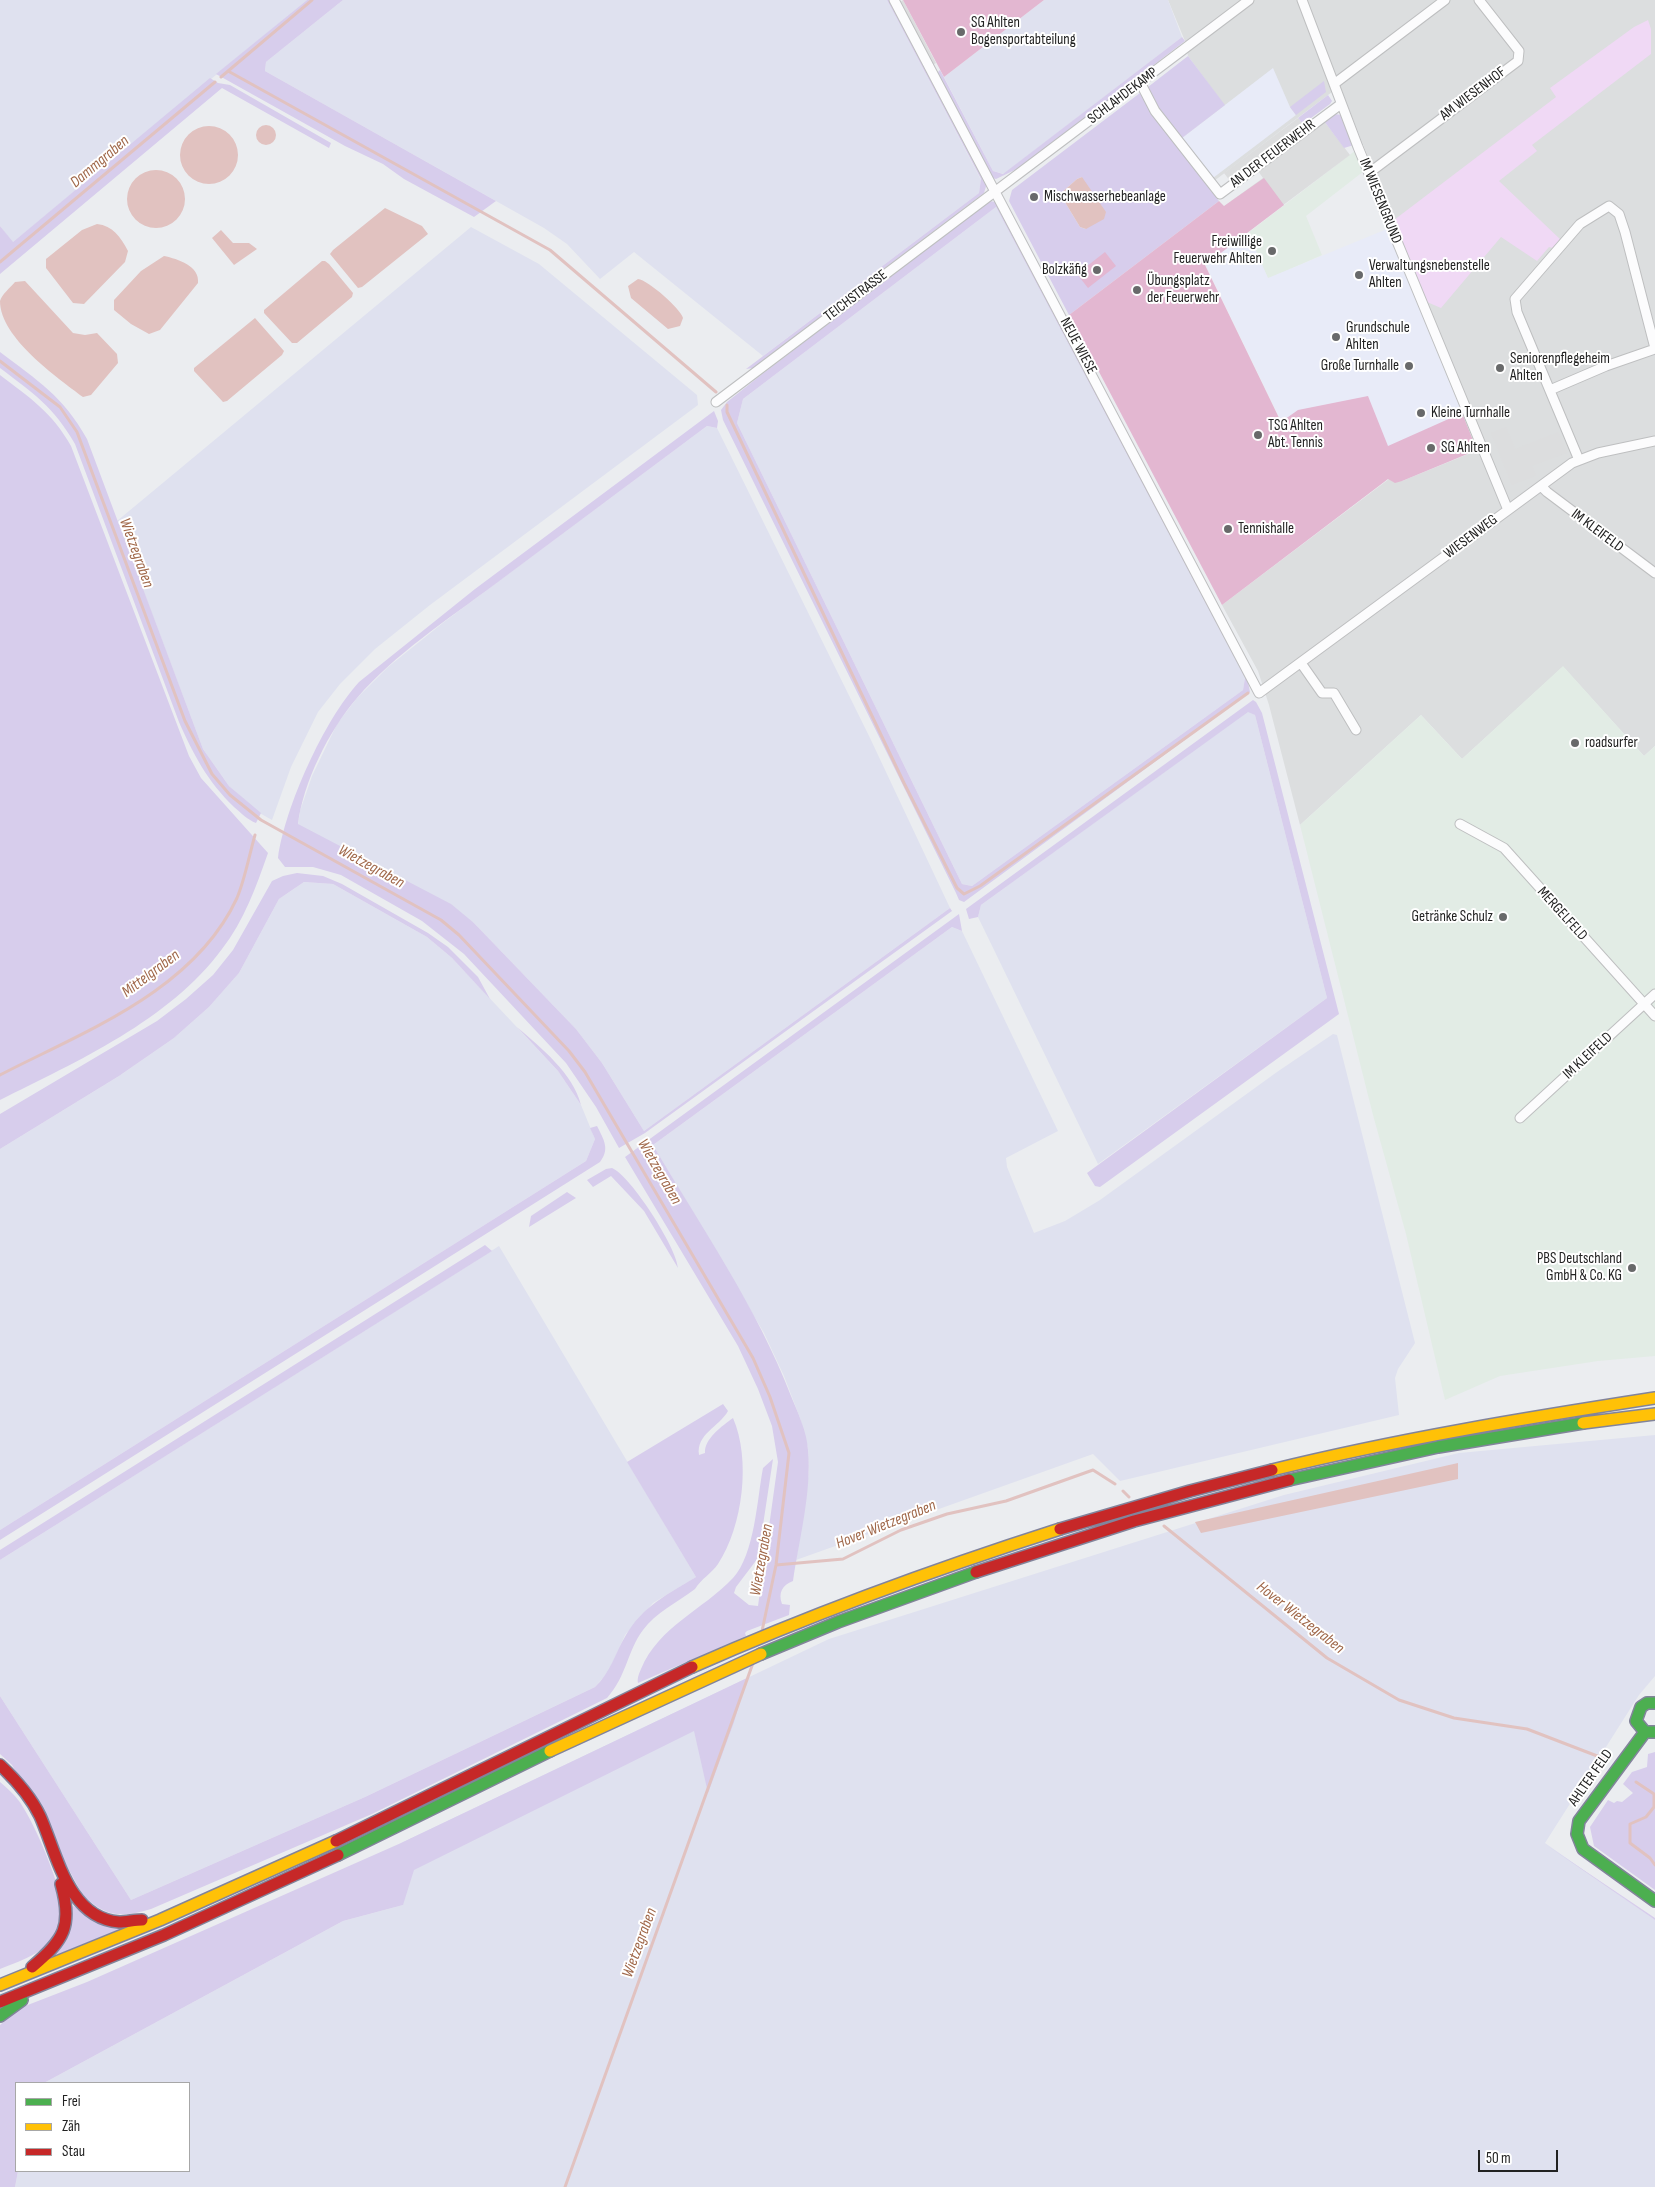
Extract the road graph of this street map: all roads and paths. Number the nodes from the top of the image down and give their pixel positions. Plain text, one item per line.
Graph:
1 (894, 0) edge
2 (1249, 0) edge
3 (1302, 0) edge
4 (1445, 0) edge
5 (1479, 0) edge
6 (1140, 82) junction
7 (1334, 84) junction
8 (1341, 104) junction
9 (1369, 173) junction
10 (995, 191) junction
11 (1655, 348) edge
12 (1550, 390) junction
13 (716, 402) dead end
14 (1655, 441) edge
15 (1579, 460) junction
16 (1541, 486) junction
17 (1508, 510) junction
18 (1655, 573) edge
19 (1301, 663) junction
20 (1259, 693) joint
21 (1356, 730) dead end
22 (1460, 824) dead end
23 (1655, 994) edge
24 (1644, 1004) junction
25 (1655, 1016) edge
26 (1520, 1118) dead end
27 (1655, 1398) edge
28 (1655, 1414) edge
29 (1655, 1703) edge
30 (1650, 1732) edge
31 (0, 1764) edge
32 (0, 1777) edge
33 (1655, 1901) edge
34 (174, 1913) junction
35 (18, 1978) junction
36 (0, 1984) edge
37 (43, 1986) junction
38 (0, 2002) edge
39 (0, 2016) edge

1 - 10 street, NEUE WIESE
2 - 6 street, SCHLAHDEKAMP
3 - 7 street, IM WIESENGRUND
4 - 7 street
5 - 9 street, AM WIESENHOF
6 - 8 street, AN DER FEUERWEHR
6 - 10 street, SCHLAHDEKAMP
7 - 8 street, IM WIESENGRUND
8 - 9 street, IM WIESENGRUND
9 - 17 street, IM WIESENGRUND
10 - 13 street, TEICHSTRASSE
10 - 20 street, NEUE WIESE
11 - 12 street
11 - 12 street
12 - 15 street
14 - 15 street, WIESENWEG
15 - 16 street, WIESENWEG
16 - 17 street, WIESENWEG
16 - 18 street, IM KLEIFELD
17 - 19 street, WIESENWEG
19 - 20 street, WIESENWEG
19 - 21 street
22 - 24 street, MERGELFELD
23 - 24 street, IM KLEIFELD
24 - 25 street, MERGELFELD
24 - 26 street, IM KLEIFELD
27 - 34 main road
28 - 37 main road
29 - 30 main road, AHLTER FELD
30 - 33 main road, AHLTER FELD
31 - 34 main road
32 - 35 main road
34 - 35 main road
35 - 36 main road
37 - 38 main road
37 - 39 main road

